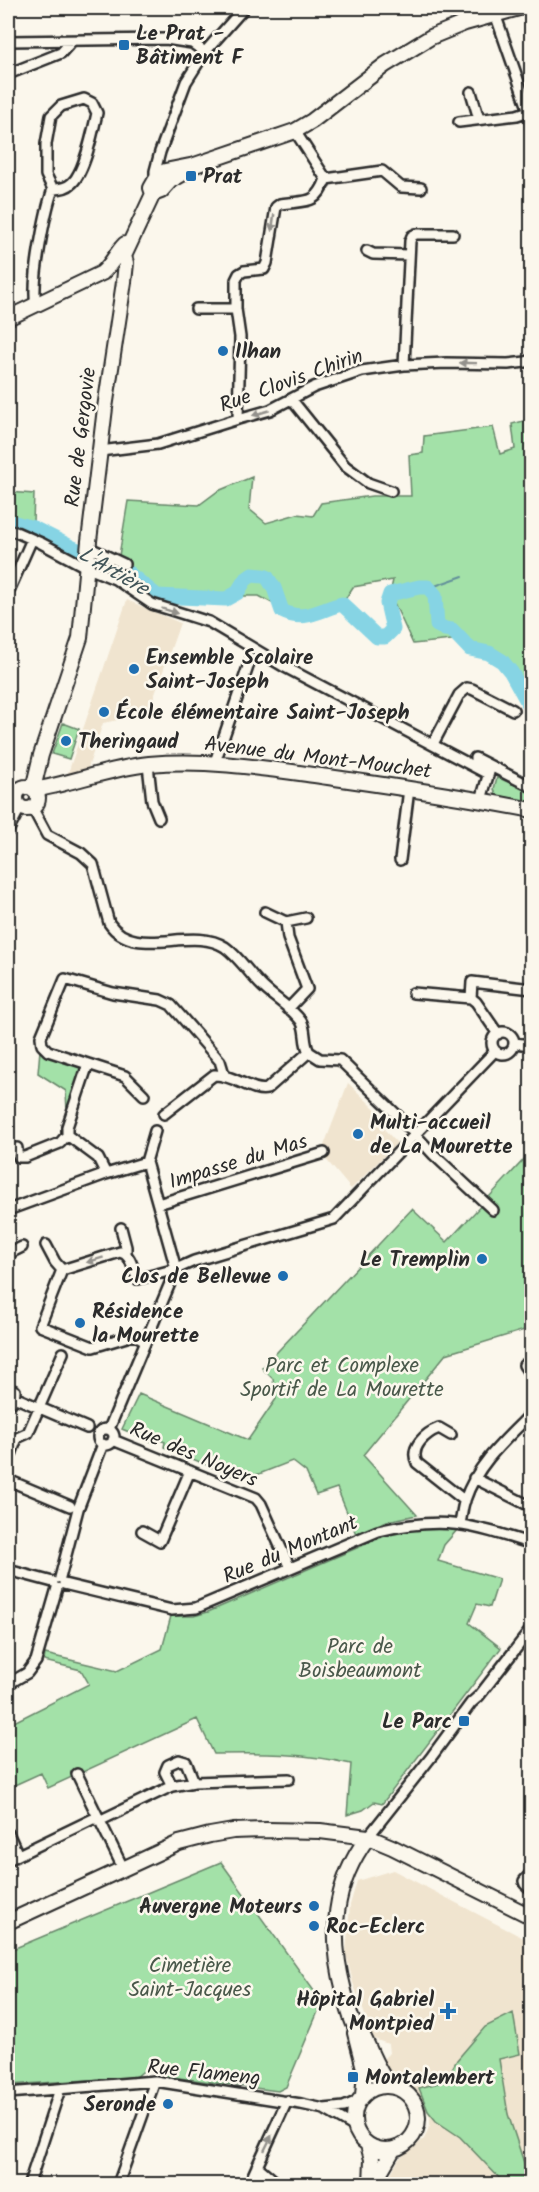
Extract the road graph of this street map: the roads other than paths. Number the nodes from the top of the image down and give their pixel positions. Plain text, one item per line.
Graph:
1 (244, 8) edge
2 (519, 8) edge
3 (494, 10) edge
4 (8, 41) edge
5 (71, 42) junction
6 (205, 52) junction
7 (8, 74) edge
8 (471, 92) dead end
9 (530, 110) edge
10 (479, 119) junction
11 (459, 122) dead end
12 (296, 131) junction
13 (531, 131) edge
14 (160, 156) junction
15 (168, 176) junction
16 (326, 179) junction
17 (421, 188) dead end
18 (53, 189) junction
19 (152, 193) junction
20 (453, 234) dead end
21 (367, 251) dead end
22 (409, 255) junction
23 (121, 267) junction
24 (36, 305) junction
25 (196, 309) dead end
26 (236, 309) junction
27 (8, 318) edge
28 (531, 359) edge
29 (404, 365) junction
30 (292, 400) junction
31 (238, 419) junction
32 (100, 451) junction
33 (391, 491) dead end
34 (8, 530) edge
35 (32, 539) junction
36 (87, 556) junction
37 (124, 564) dead end
38 (8, 592) edge
39 (264, 655) junction
40 (513, 710) dead end
41 (434, 741) junction
42 (41, 755) junction
43 (215, 762) junction
44 (148, 765) junction
45 (490, 770) junction
46 (38, 771) junction
47 (60, 785) junction
48 (531, 787) edge
49 (409, 789) junction
50 (23, 797) edge
51 (481, 800) junction
52 (531, 810) edge
53 (159, 818) dead end
54 (8, 831) edge
55 (400, 860) dead end
56 (265, 912) dead end
57 (306, 918) dead end
58 (286, 922) junction
59 (531, 989) edge
60 (413, 993) dead end
61 (471, 998) junction
62 (288, 1010) junction
63 (498, 1034) junction
64 (514, 1043) junction
65 (531, 1045) edge
66 (495, 1051) junction
67 (309, 1052) junction
68 (88, 1064) junction
69 (224, 1074) junction
70 (144, 1095) dead end
71 (164, 1114) dead end
72 (155, 1131) dead end
73 (416, 1134) junction
74 (68, 1135) junction
75 (18, 1152) dead end
76 (324, 1153) dead end
77 (147, 1162) junction
78 (106, 1174) junction
79 (158, 1204) junction
80 (8, 1210) edge
81 (493, 1210) dead end
82 (121, 1228) dead end
83 (46, 1245) dead end
84 (22, 1247) dead end
85 (126, 1253) junction
86 (8, 1254) edge
87 (177, 1269) junction
88 (62, 1270) junction
89 (146, 1341) junction
90 (63, 1353) dead end
91 (524, 1365) dead end
92 (531, 1377) edge
93 (8, 1388) edge
94 (10, 1400) edge
95 (39, 1408) junction
96 (531, 1413) edge
97 (87, 1428) dead end
98 (109, 1429) junction
99 (451, 1435) dead end
100 (113, 1440) junction
101 (103, 1444) junction
102 (8, 1463) edge
103 (190, 1471) junction
104 (474, 1479) junction
105 (8, 1480) edge
106 (465, 1501) junction
107 (531, 1503) edge
108 (70, 1506) dead end
109 (460, 1523) junction
110 (141, 1532) dead end
111 (531, 1544) edge
112 (290, 1568) junction
113 (8, 1570) edge
114 (58, 1583) junction
115 (531, 1628) edge
116 (8, 1684) edge
117 (77, 1774) dead end
118 (289, 1779) dead end
119 (194, 1782) junction
120 (172, 1786) junction
121 (98, 1819) junction
122 (8, 1833) edge
123 (368, 1837) junction
124 (18, 1855) junction
125 (8, 1860) edge
126 (123, 1868) junction
127 (531, 1872) edge
128 (531, 1890) edge
129 (531, 1917) edge
130 (8, 1922) edge
131 (356, 2028) junction
132 (155, 2081) junction
133 (389, 2085) junction
134 (60, 2089) junction
135 (8, 2093) edge
136 (361, 2098) junction
137 (287, 2101) junction
138 (324, 2109) junction
139 (355, 2127) junction
140 (368, 2145) junction
141 (393, 2150) junction
142 (257, 2166) junction
143 (29, 2184) edge
144 (118, 2184) edge
145 (249, 2184) edge
146 (278, 2184) edge
147 (372, 2184) edge

1 - 6 street
2 - 3 main road
3 - 9 street
3 - 12 main road
4 - 5 street
5 - 6 street
5 - 7 street
6 - 14 street
8 - 10 street
9 - 10 street
9 - 13 street
10 - 11 street
12 - 15 main road
12 - 16 street
14 - 15 street
14 - 19 street
15 - 19 main road
16 - 17 street
16 -> 26 street
18 - 18 street
18 - 24 street
19 - 23 main road, Rue de Gergovie
20 - 22 street
21 - 22 street
22 - 29 street
23 - 24 main road
23 - 32 main road, Rue de Gergovie
24 - 27 main road
25 - 26 street
26 - 31 street
28 -> 29 street, Rue Clovis Chirin
29 - 30 street, Rue Clovis Chirin
30 -> 31 street, Rue Clovis Chirin
30 - 33 street
31 - 32 street, Rue Clovis Chirin
32 - 36 main road, Rue de Gergovie
34 - 35 street
35 - 36 street
35 - 38 street
36 - 37 street
36 -> 39 street
36 - 42 main road, Rue de Gergovie
39 - 41 street
39 - 43 street
40 - 41 street
41 - 45 street
42 - 46 main road, Rue de Gergovie
42 - 50 main road, Rue de Gergovie
43 - 44 main road, Avenue du Mont-Mouchet
43 - 49 main road, Avenue du Mont-Mouchet
44 - 47 main road, Avenue du Mont-Mouchet
44 - 53 street
45 - 48 street
45 - 51 street
46 - 47 main road
46 - 50 main road, Rue de Gergovie
47 - 50 main road, Avenue du Mont-Mouchet
49 - 51 main road, Avenue du Mont-Mouchet
49 - 55 street
50 - 54 street
50 - 62 street
51 - 52 main road, Avenue du Mont-Mouchet
56 - 58 street
57 - 58 street
58 - 62 street
59 - 61 street
60 - 61 street
61 - 63 street
62 - 67 street
63 - 64 street
63 - 66 street
64 - 65 street
64 - 66 street
66 - 73 street
67 - 69 street
67 - 73 street
68 - 69 street
68 - 70 street
68 - 74 street
69 - 71 street
72 - 77 street
73 - 81 street
73 - 87 street
74 - 75 street
74 - 78 street
76 - 79 street, Impasse du Mas
77 - 78 street
77 - 79 street
78 - 80 street
79 - 87 street, Impasse du Mas
82 - 85 street
83 - 88 street
84 - 86 street
85 - 87 street
85 -> 88 street
87 - 89 street
88 - 89 street
89 - 98 street
90 - 95 street
91 - 92 street
93 - 94 street
94 - 95 street
95 - 97 street
95 - 102 street
96 - 104 street
98 - 100 street
98 - 101 street
99 - 106 street
100 - 101 street
100 - 103 street, Rue des Noyers
101 - 114 street, Rue des Noyers
103 - 110 street
103 - 112 street, Rue des Noyers
104 - 106 street
104 - 107 street
105 - 108 street
106 - 109 street
109 - 111 street, Rue du Montant
109 - 112 street, Rue du Montant
112 - 114 street, Rue du Montant
113 - 114 street, Rue du Montant
114 - 116 street, Rue des Noyers
115 - 123 street
117 - 121 street
118 - 119 street
119 - 120 street
119 - 120 street
120 - 121 street
121 - 124 street
121 - 126 street
122 - 124 street
123 - 126 main road
123 - 129 main road
123 - 131 main road
124 - 125 street
126 - 130 main road
127 - 128 street
131 - 133 main road
131 - 136 main road
132 - 134 street, Rue Flameng
132 - 137 street, Rue Flameng
132 - 144 street
133 - 136 main road
133 - 141 main road
134 - 135 street, Rue Flameng
134 - 143 street
136 - 138 street, Rue Flameng
136 - 139 main road
137 - 138 street, Rue Flameng
142 -> 137 street
138 - 139 street, Rue Flameng
139 - 140 main road
140 - 141 main road
140 - 147 main road
141 - 147 main road
142 - 145 street
142 - 146 street

